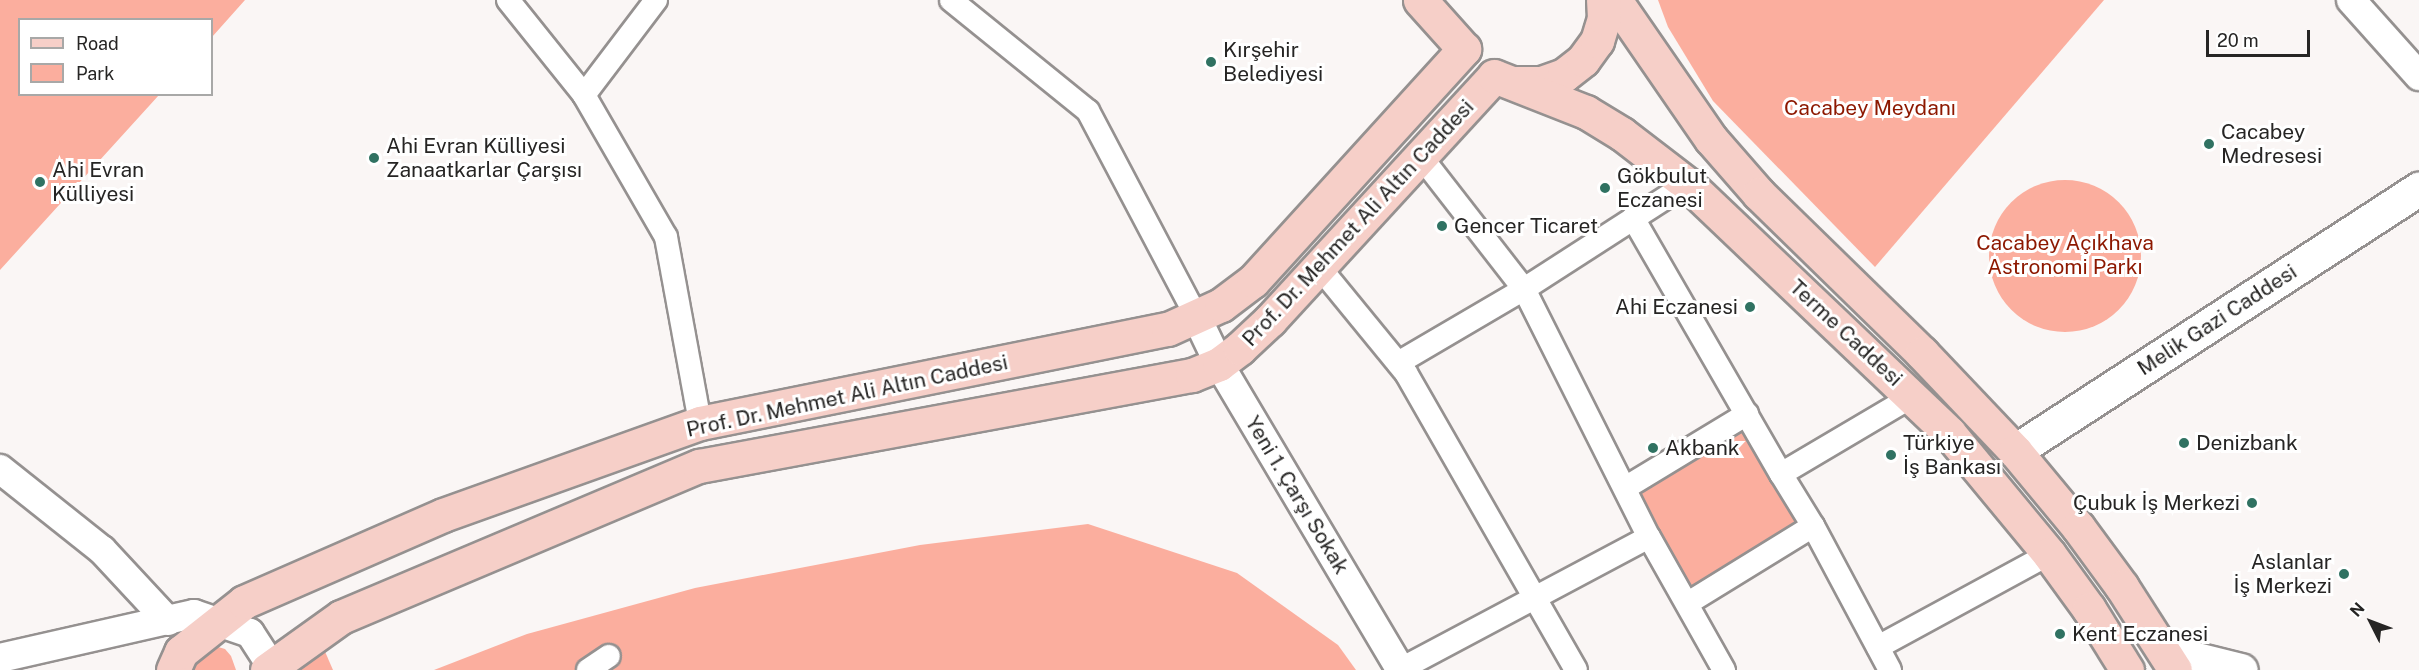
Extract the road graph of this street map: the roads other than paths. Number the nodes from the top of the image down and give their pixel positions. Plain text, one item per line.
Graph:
1 (508, 0) edge
2 (656, 0) edge
3 (951, 0) edge
4 (1420, 0) edge
5 (1453, 0) edge
6 (1603, 0) edge
7 (1615, 0) edge
8 (2351, 0) edge
9 (1464, 49) junction
10 (1494, 76) junction
11 (2419, 76) edge
12 (584, 95) junction
13 (1422, 158) junction
14 (1687, 184) junction
15 (2419, 189) edge
16 (1633, 218) junction
17 (1320, 268) junction
18 (1524, 289) junction
19 (1197, 318) junction
20 (1398, 363) junction
21 (1219, 364) junction
22 (1913, 396) junction
23 (1747, 414) junction
24 (700, 423) junction
25 (2015, 451) junction
26 (0, 469) edge
27 (1781, 474) junction
28 (1625, 488) junction
29 (1813, 526) junction
30 (1649, 537) junction
31 (2049, 554) junction
32 (1536, 597) junction
33 (1688, 603) junction
34 (168, 621) junction
35 (219, 622) junction
36 (1878, 647) junction
37 (609, 656) dead end
38 (0, 658) edge
39 (2169, 660) edge
40 (270, 668) edge
41 (1400, 669) edge
42 (173, 670) edge
43 (588, 670) edge
44 (1576, 670) edge
45 (1724, 670) edge
46 (1890, 670) edge
47 (2127, 670) edge
48 (2241, 670) edge

1 - 12 street
2 - 12 street
3 - 19 street
4 - 9 main road
5 - 9 main road
6 - 10 main road
7 - 25 main road, Terme Caddesi
8 - 11 street
9 - 10 main road
9 - 19 main road, Prof. Dr. Mehmet Ali Altın Caddesi
10 - 13 main road, Prof. Dr. Mehmet Ali Altın Caddesi
10 - 14 main road, Terme Caddesi
12 - 24 street
13 - 17 main road, Prof. Dr. Mehmet Ali Altın Caddesi
13 - 18 street
14 - 16 street
14 - 22 main road, Terme Caddesi
15 - 25 street, Melik Gazi Caddesi
16 - 18 street
16 - 23 street
17 - 20 street
17 - 21 main road, Prof. Dr. Mehmet Ali Altın Caddesi
18 - 20 street
18 - 28 street
19 - 21 street, Yeni 1. Çarşı Sokak
19 - 24 main road, Prof. Dr. Mehmet Ali Altın Caddesi
20 - 32 street
21 - 40 main road, Prof. Dr. Mehmet Ali Altın Caddesi
21 - 41 street, Yeni 1. Çarşı Sokak
22 - 27 street
22 - 31 main road, Terme Caddesi
23 - 27 street
23 - 28 street
24 - 35 main road, Prof. Dr. Mehmet Ali Altın Caddesi
25 - 39 main road, Terme Caddesi
26 - 34 street
27 - 29 street
28 - 30 street
29 - 33 street
29 - 36 street
30 - 32 street
30 - 33 street
31 - 36 street
31 - 47 main road, Terme Caddesi
32 - 41 street
32 - 44 street
33 - 45 street
34 - 35 street
34 - 38 street
35 - 40 street
35 - 42 main road, Prof. Dr. Mehmet Ali Altın Caddesi
36 - 46 street
37 - 43 street
39 - 48 street

